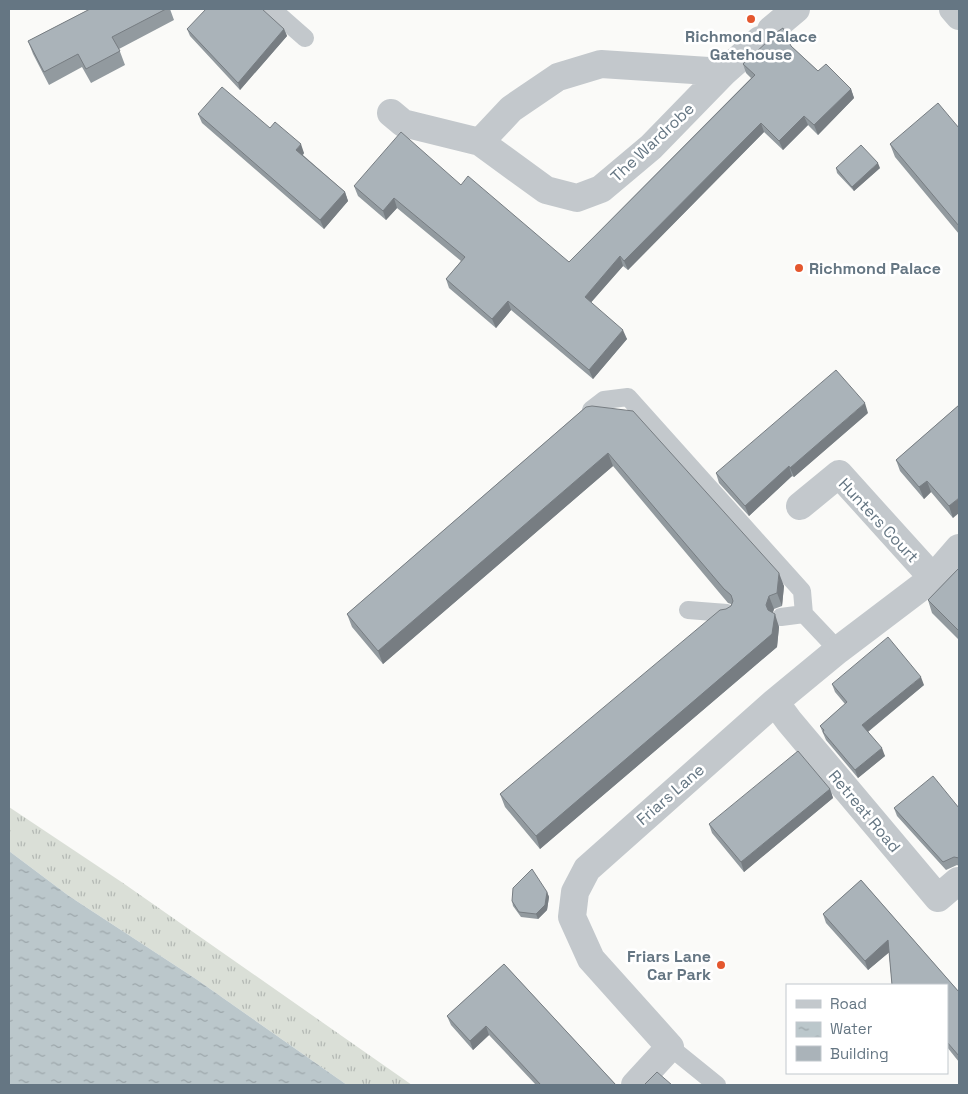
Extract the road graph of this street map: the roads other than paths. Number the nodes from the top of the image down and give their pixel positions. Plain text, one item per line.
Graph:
1 (272, 9) edge
2 (796, 9) edge
3 (953, 9) edge
4 (959, 16) edge
5 (305, 38) dead end
6 (724, 72) junction
7 (391, 113) dead end
8 (480, 142) junction
9 (591, 410) edge
10 (800, 506) dead end
11 (959, 548) edge
12 (933, 578) junction
13 (688, 610) dead end
14 (728, 613) edge
15 (804, 614) junction
16 (781, 617) dead end
17 (838, 650) junction
18 (775, 702) junction
19 (959, 883) edge
20 (670, 1048) junction
21 (635, 1085) edge
22 (717, 1085) edge

1 - 5 lane
2 - 6 street, The Wardrobe
3 - 4 street
6 - 8 street
6 - 8 street, The Wardrobe
7 - 8 street
9 - 15 lane
10 - 12 street, Hunters Court
11 - 12 street, Friars Lane
12 - 17 street, Friars Lane
13 - 14 lane
15 - 16 lane
15 - 17 lane
17 - 18 street, Friars Lane
18 - 19 street, Retreat Road
18 - 20 street, Friars Lane
20 - 21 street
20 - 22 lane

